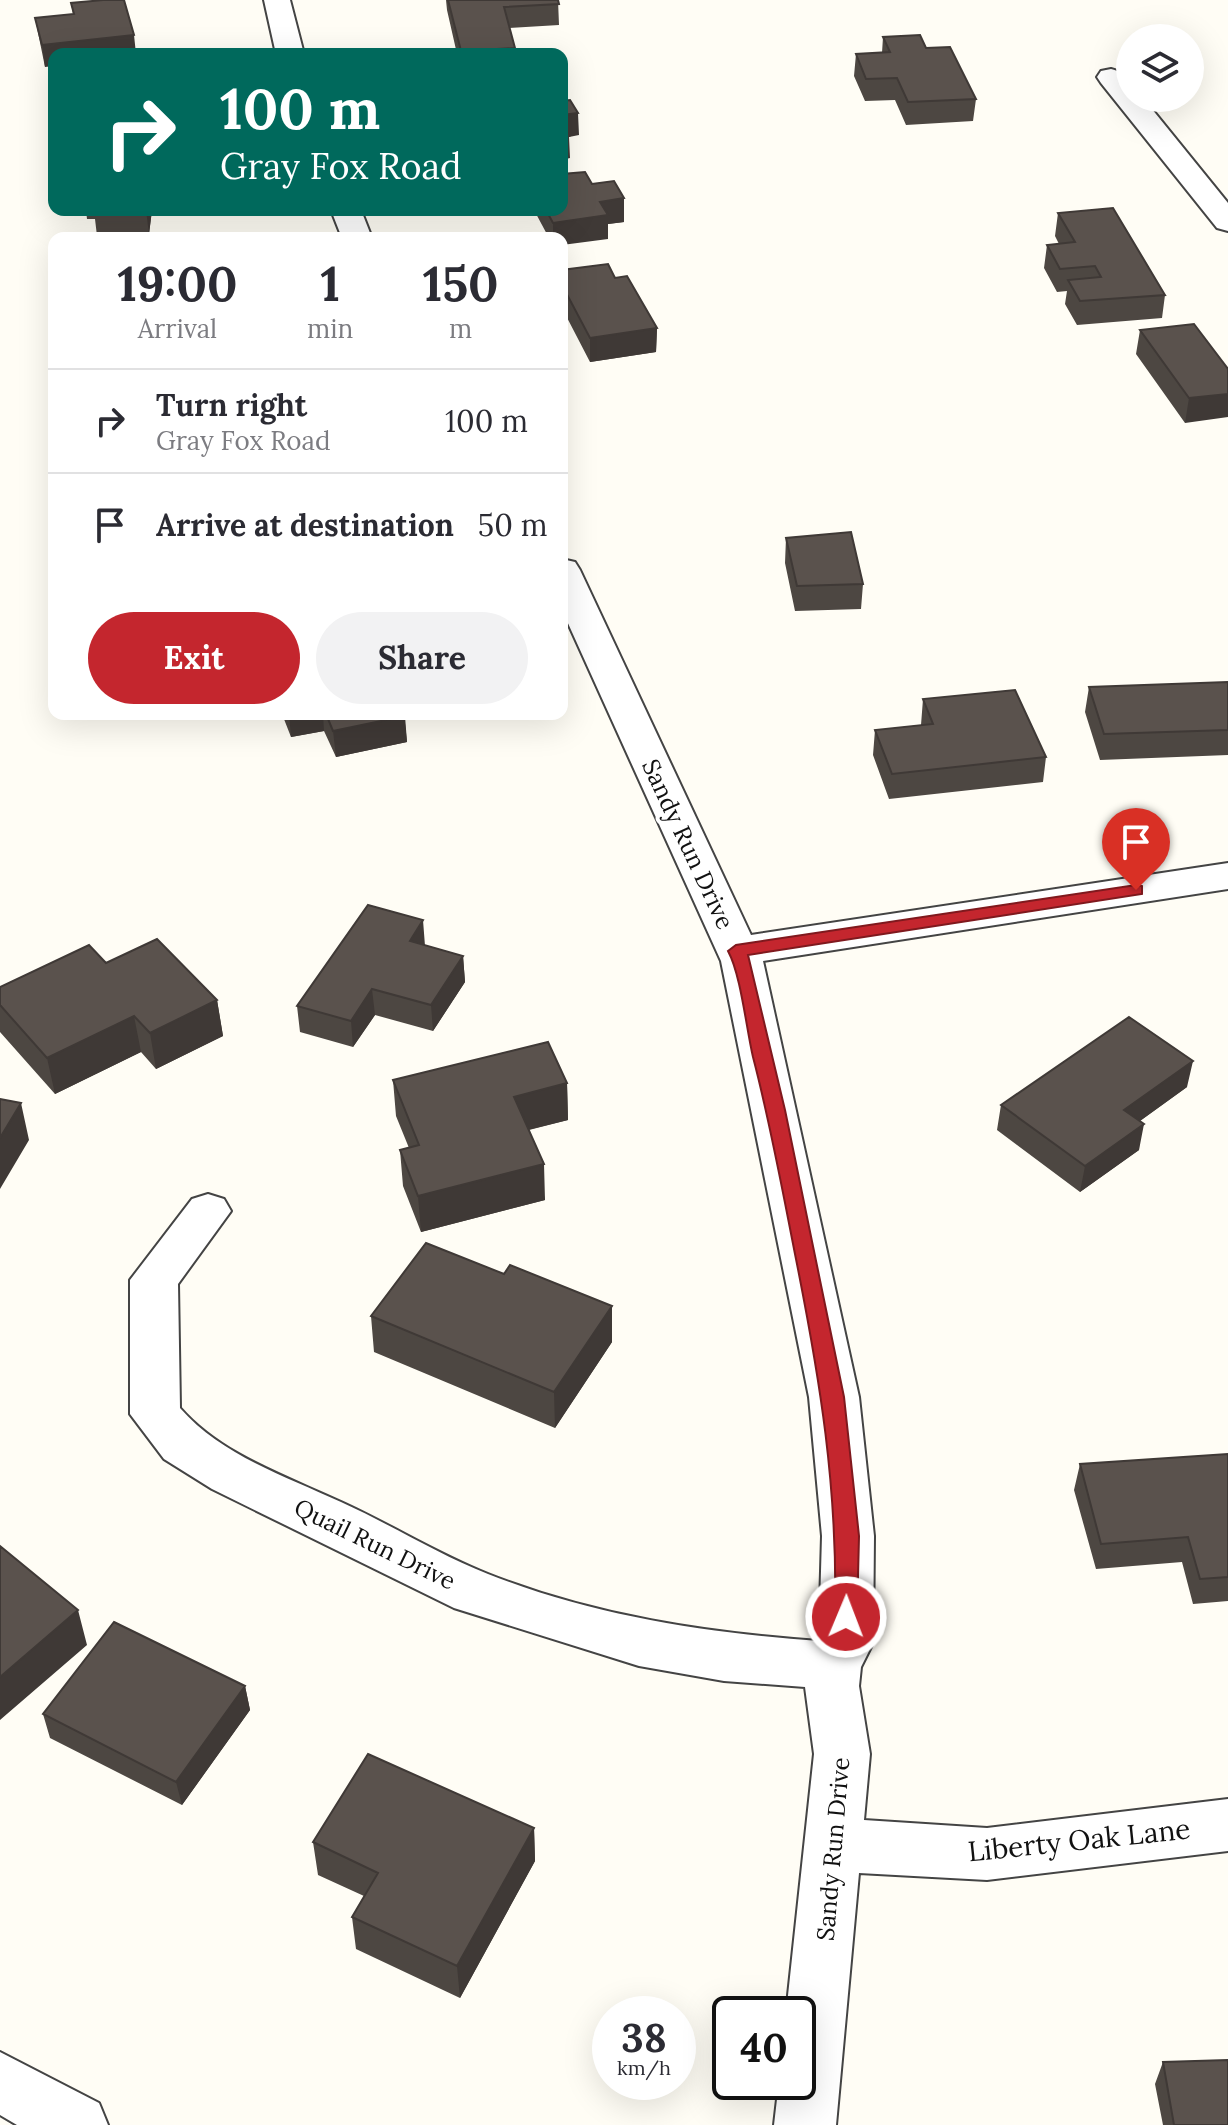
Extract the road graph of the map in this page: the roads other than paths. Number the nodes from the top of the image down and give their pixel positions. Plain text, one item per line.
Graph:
1 (277, 0) edge
2 (289, 48) edge
3 (1111, 77) dead end
4 (1228, 222) edge
5 (568, 583) edge
6 (1228, 876) edge
7 (736, 951) junction
8 (208, 1211) dead end
9 (834, 1665) junction
10 (1228, 1825) edge
11 (834, 1845) junction
12 (0, 2082) edge
13 (77, 2125) edge
14 (805, 2125) edge

1 - 2 street
3 - 4 street
5 - 7 street, Sandy Run Drive
6 - 7 street
7 - 9 street, Sandy Run Drive
8 - 9 street, Quail Run Drive
9 - 11 street, Sandy Run Drive
10 - 11 street, Liberty Oak Lane
11 - 14 street, Sandy Run Drive
12 - 13 street

